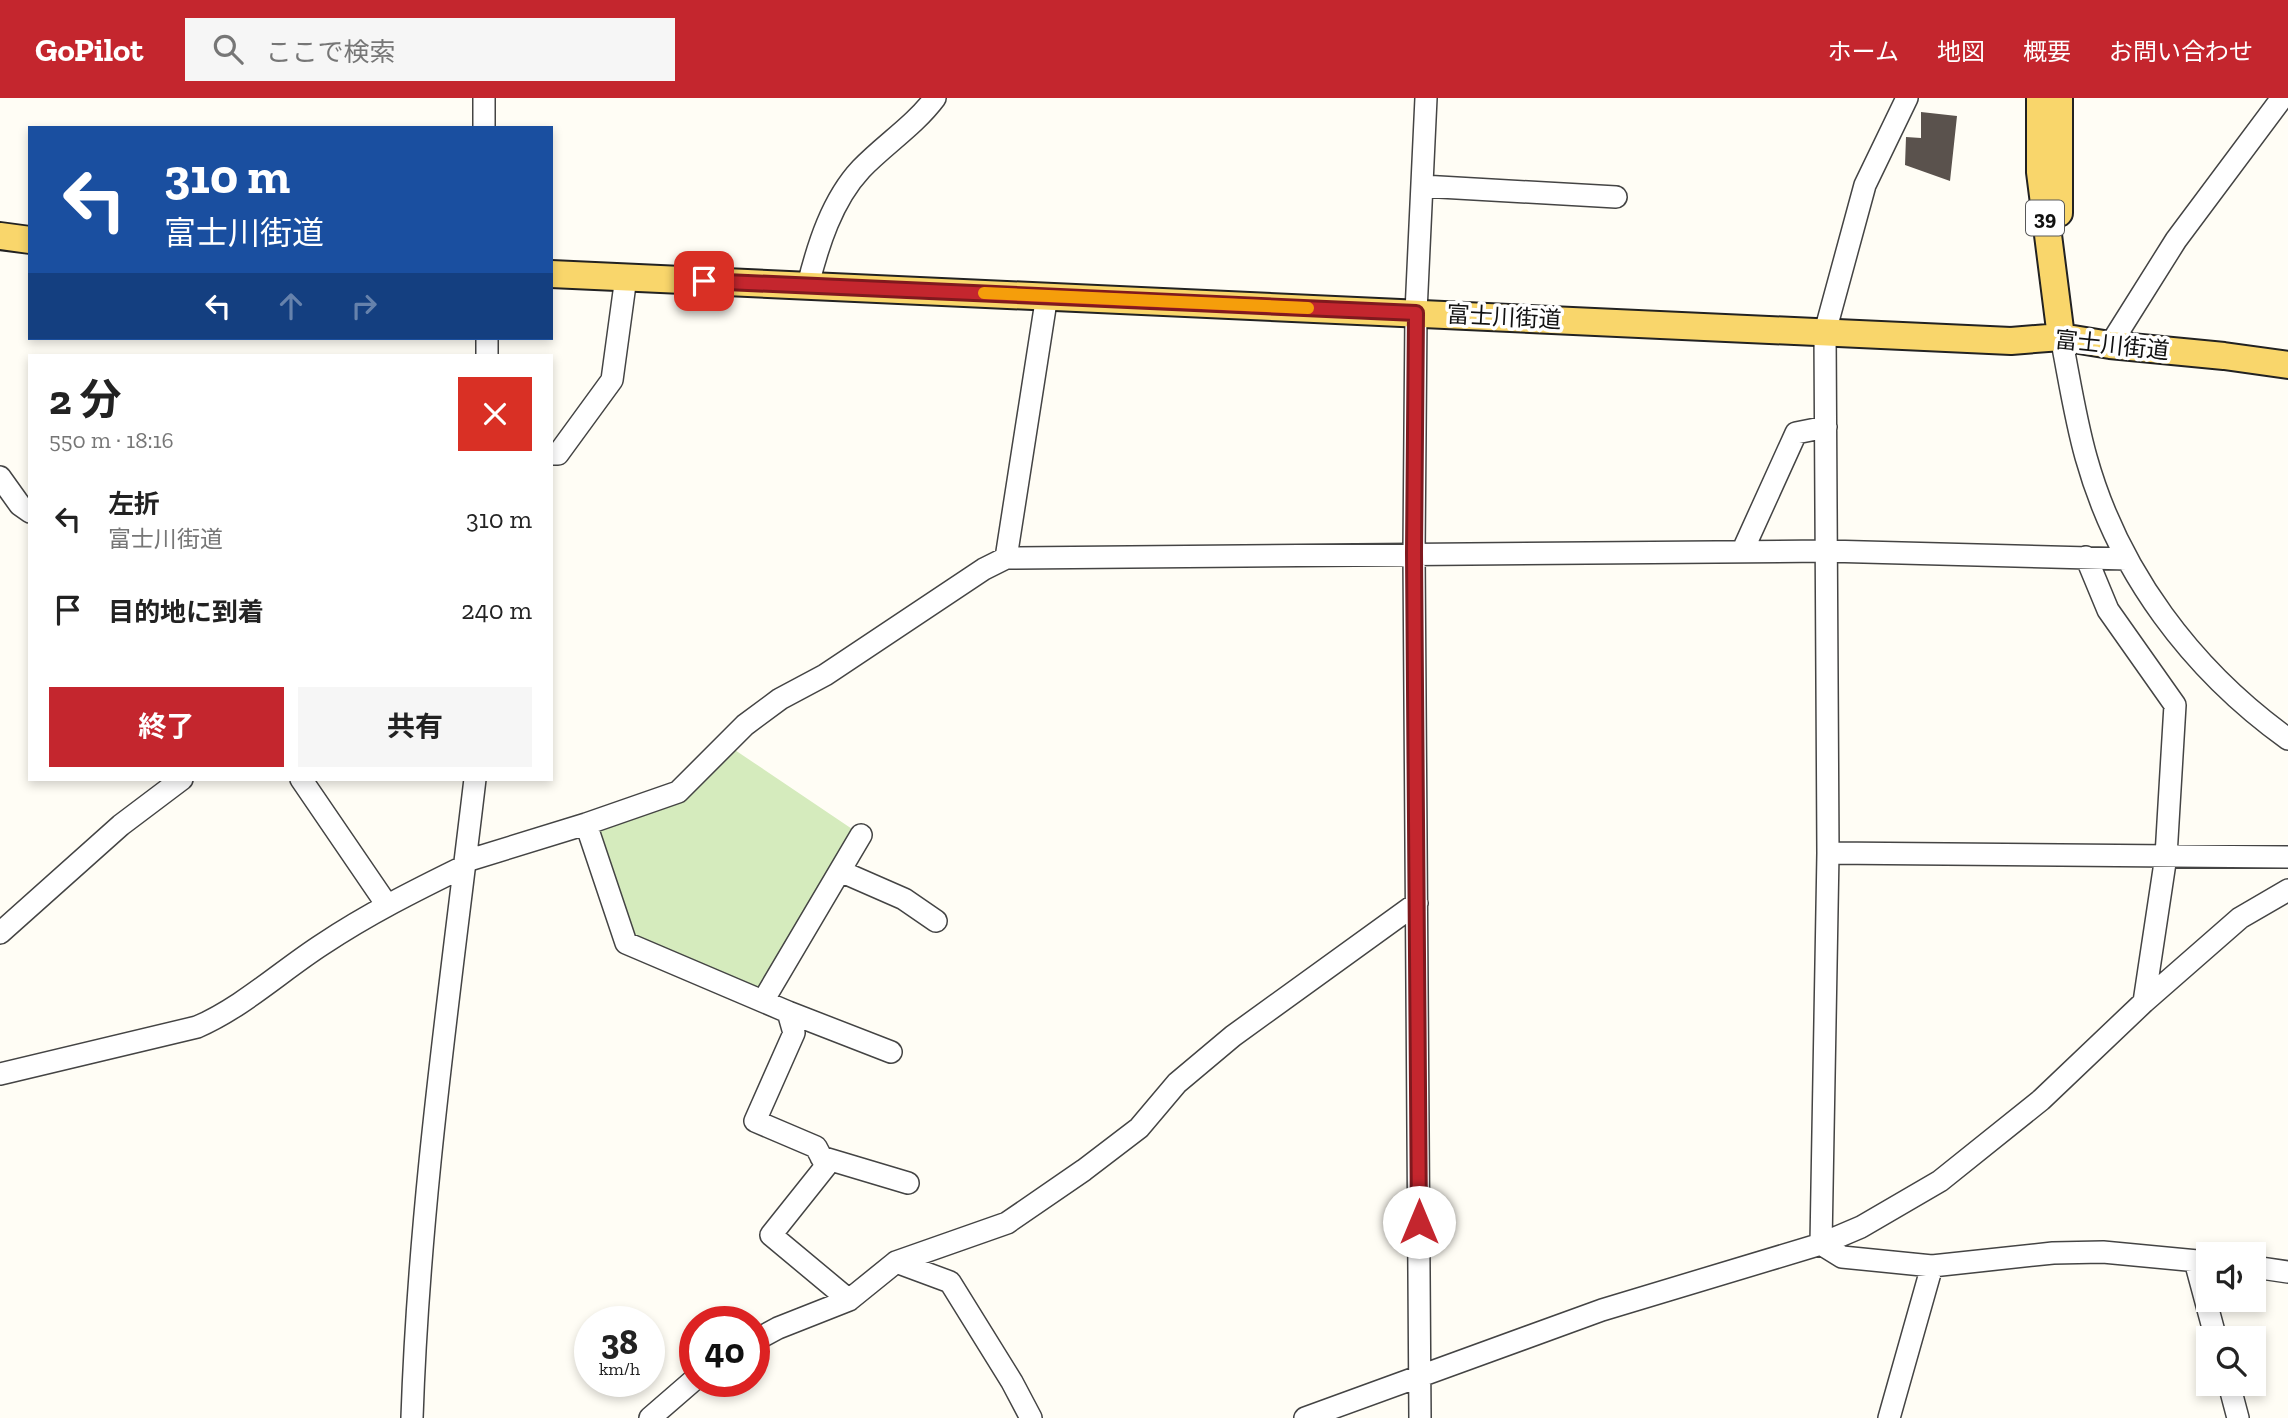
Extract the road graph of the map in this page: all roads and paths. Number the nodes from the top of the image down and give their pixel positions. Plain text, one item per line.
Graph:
1 (484, 98) edge
2 (934, 98) edge
3 (1426, 98) edge
4 (1907, 98) edge
5 (2040, 98) edge
6 (2059, 98) edge
7 (2284, 100) edge
8 (484, 126) edge
9 (1422, 186) junction
10 (1616, 197) dead end
11 (0, 236) edge
12 (28, 240) edge
13 (553, 274) edge
14 (626, 277) junction
15 (808, 285) junction
16 (1047, 295) junction
17 (1416, 313) junction
18 (1825, 332) junction
19 (2061, 337) junction
20 (2110, 345) junction
21 (2288, 365) edge
22 (1826, 427) junction
23 (553, 454) edge
24 (0, 477) edge
25 (28, 511) edge
26 (1826, 551) junction
27 (1742, 552) junction
28 (1414, 553) junction
29 (2086, 557) junction
30 (1006, 558) junction
31 (2127, 559) junction
32 (2288, 739) edge
33 (179, 781) edge
34 (302, 781) edge
35 (475, 781) edge
36 (586, 824) junction
37 (861, 835) dead end
38 (1828, 853) junction
39 (2166, 856) junction
40 (2288, 857) edge
41 (465, 864) junction
42 (840, 871) junction
43 (2288, 890) edge
44 (1417, 903) junction
45 (387, 905) junction
46 (936, 921) dead end
47 (0, 933) edge
48 (763, 1001) junction
49 (2144, 1002) junction
50 (788, 1012) junction
51 (891, 1052) dead end
52 (0, 1074) edge
53 (821, 1157) junction
54 (908, 1183) dead end
55 (1821, 1244) junction
56 (2196, 1261) edge
57 (896, 1262) junction
58 (1932, 1265) junction
59 (2266, 1269) edge
60 (2288, 1272) edge
61 (849, 1300) junction
62 (770, 1332) edge
63 (1421, 1377) junction
64 (679, 1393) edge
65 (2232, 1396) edge
66 (412, 1418) edge
67 (650, 1418) edge
68 (1031, 1418) edge
69 (1305, 1418) edge
70 (1420, 1418) edge
71 (1889, 1418) edge
72 (2238, 1418) edge

1 - 8 street
2 - 15 street
3 - 9 street
4 - 18 street
5 - 19 main road, 39
6 - 19 main road, 39
7 - 20 street
9 - 10 street
9 - 17 street
11 - 12 main road
13 - 14 main road, 富士川街道
14 - 15 main road, 富士川街道
14 - 23 street
15 - 16 main road, 富士川街道
16 - 17 main road, 富士川街道
16 - 30 street
17 - 18 main road, 富士川街道
17 - 28 street
18 - 19 main road, 富士川街道
18 - 22 street
19 - 20 main road, 富士川街道
19 - 31 street
20 - 21 main road, 富士川街道
22 - 26 street
22 - 27 street
24 - 25 street
26 - 27 street
26 - 29 street
26 - 38 street
27 - 28 street
28 - 30 street
28 - 44 street
29 - 31 street
29 - 39 street
30 - 36 street
31 - 32 street
33 - 47 street
34 - 45 street
35 - 41 street
36 - 41 street
36 - 48 street
37 - 42 street
38 - 39 street
38 - 55 street
39 - 40 street
39 - 49 street
41 - 45 street
41 - 66 street
42 - 46 street
42 - 48 street
43 - 49 street
44 - 57 street
44 - 63 street
45 - 52 street
48 - 50 street
49 - 55 street
50 - 51 street
50 - 53 street
53 - 54 street
53 - 61 street
55 - 58 street
55 - 63 street
56 - 58 street
57 - 61 street
57 - 68 street
58 - 71 street
59 - 60 street
61 - 62 street
63 - 69 street
63 - 70 street
64 - 67 street
65 - 72 street

